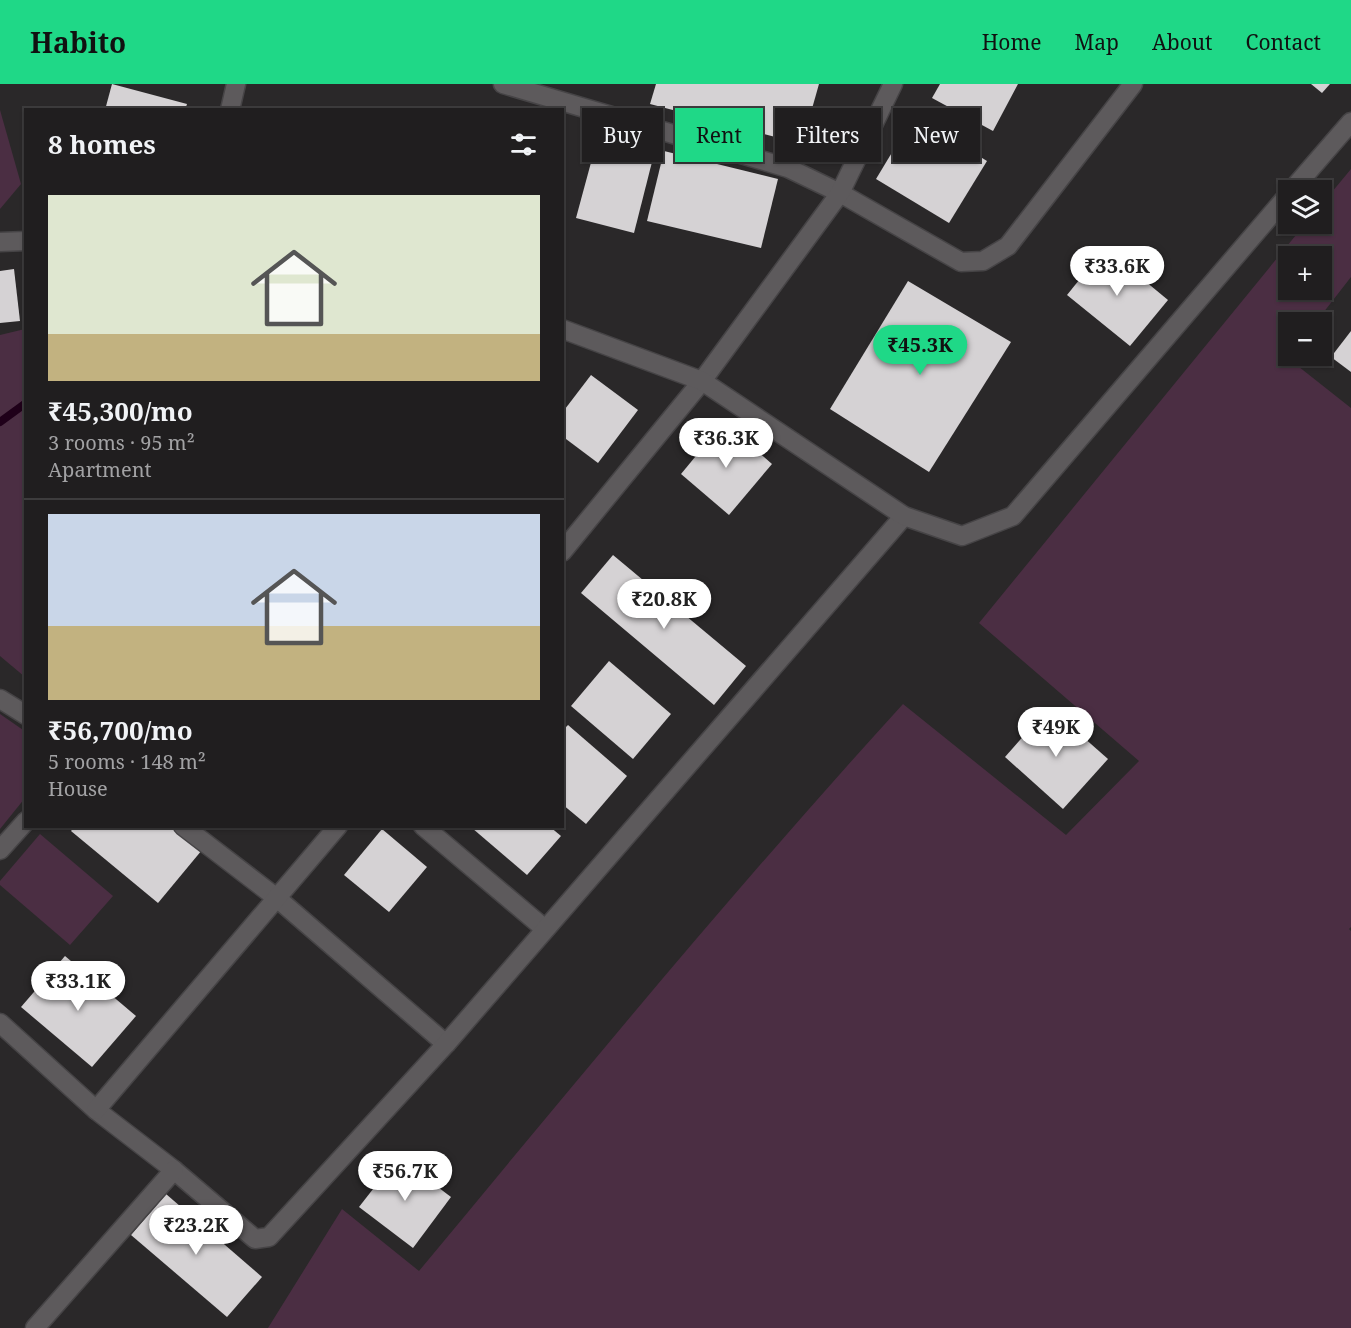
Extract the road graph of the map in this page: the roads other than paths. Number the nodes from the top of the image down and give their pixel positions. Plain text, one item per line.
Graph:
1 (236, 84) edge
2 (503, 84) edge
3 (893, 84) edge
4 (1134, 84) edge
5 (231, 108) edge
6 (1351, 122) edge
7 (1301, 180) edge
8 (840, 193) junction
9 (1278, 207) edge
10 (24, 241) edge
11 (0, 242) edge
12 (564, 330) edge
13 (702, 381) junction
14 (904, 516) junction
15 (564, 550) edge
16 (0, 699) edge
17 (24, 714) edge
18 (24, 823) edge
19 (186, 828) edge
20 (336, 828) edge
21 (425, 828) edge
22 (0, 850) edge
23 (278, 899) junction
24 (544, 929) junction
25 (2, 1029) edge
26 (446, 1044) junction
27 (96, 1110) junction
28 (174, 1170) junction
29 (35, 1328) edge

1 - 5 street
2 - 8 street
3 - 8 street
4 - 8 street
6 - 7 street
8 - 13 street
9 - 14 street
10 - 11 street
12 - 13 street
13 - 14 street
13 - 15 street
14 - 24 street
16 - 17 street
18 - 22 street
19 - 23 street
20 - 23 street
21 - 24 street
23 - 26 street
23 - 27 street
24 - 26 street
25 - 27 street
26 - 28 street
27 - 28 street
28 - 29 street

